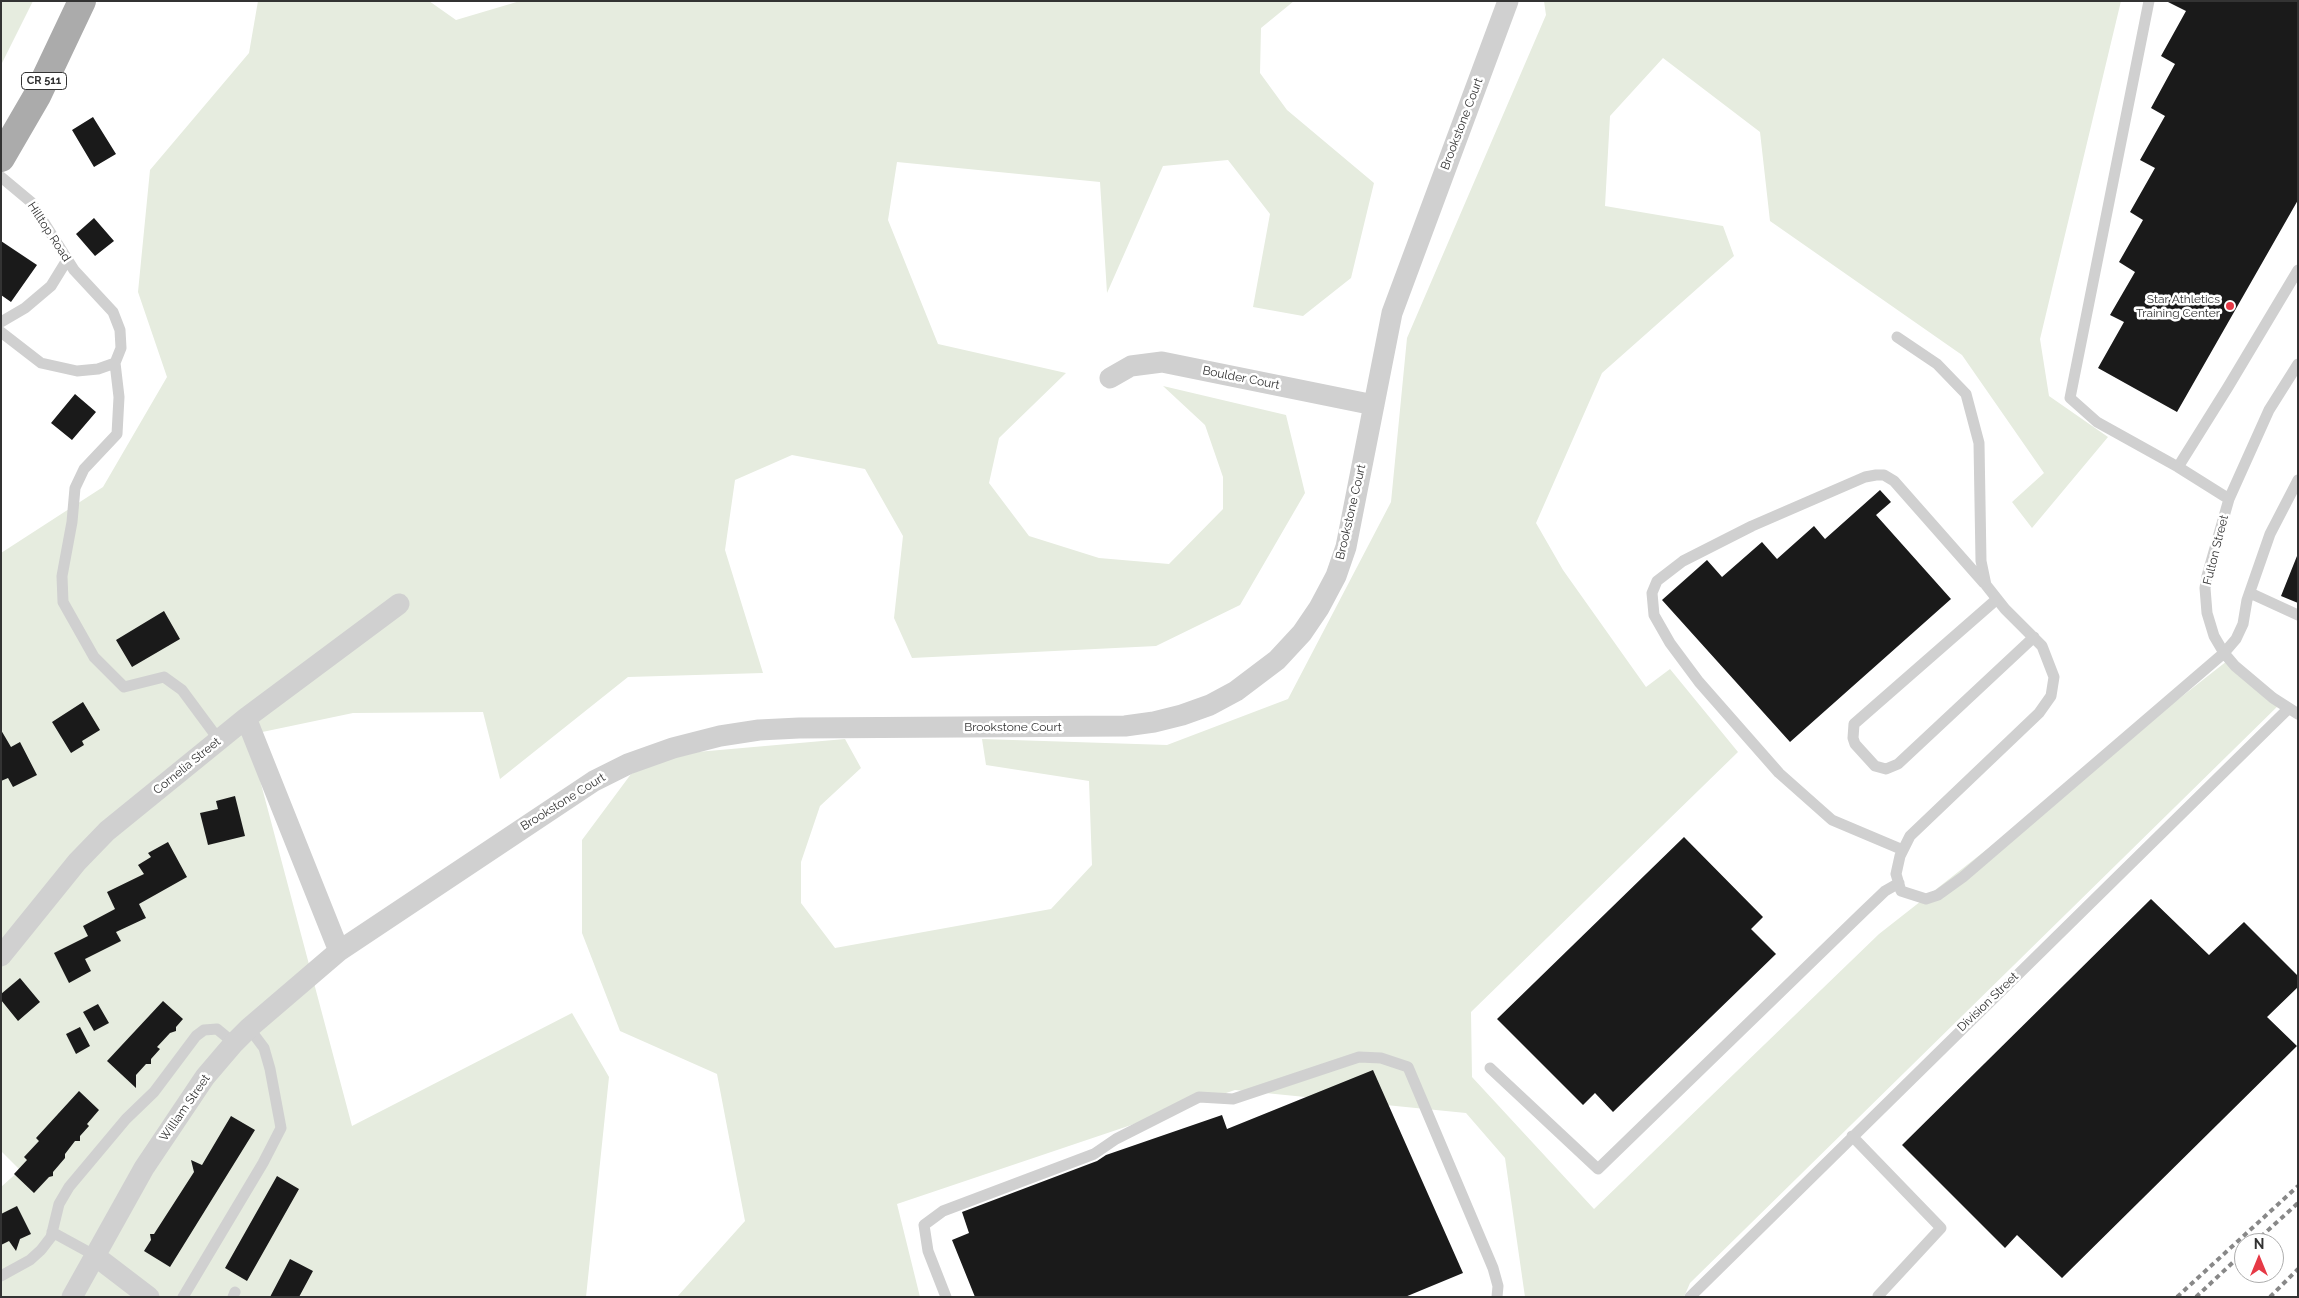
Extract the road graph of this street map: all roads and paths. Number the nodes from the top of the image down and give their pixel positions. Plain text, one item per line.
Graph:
1 (1508, 1) edge
2 (2149, 1) edge
3 (82, 3) edge
4 (1, 158) edge
5 (1, 177) edge
6 (68, 260) junction
7 (2298, 270) edge
8 (1, 322) edge
9 (1, 332) edge
10 (1897, 336) dead end
11 (115, 362) junction
12 (2298, 364) edge
13 (1110, 378) dead end
14 (1374, 405) junction
15 (2178, 467) junction
16 (2298, 480) edge
17 (2229, 499) junction
18 (1986, 585) junction
19 (2250, 593) junction
20 (1998, 599) junction
21 (399, 604) dead end
22 (2298, 615) edge
23 (2034, 637) junction
24 (2224, 653) junction
25 (2293, 711) edge
26 (246, 718) junction
27 (219, 740) junction
28 (1903, 850) junction
29 (1899, 883) junction
30 (339, 951) junction
31 (1, 956) edge
32 (242, 1035) junction
33 (1490, 1068) dead end
34 (1852, 1136) junction
35 (52, 1232) junction
36 (94, 1255) junction
37 (1, 1276) edge
38 (1878, 1296) edge
39 (72, 1297) edge
40 (149, 1297) edge
41 (183, 1297) edge
42 (946, 1297) edge
43 (1497, 1297) edge
44 (1690, 1297) edge

1 - 14 street, Brookstone Court
2 - 15 lane
3 - 4 main road, CR 511
5 - 6 lane, Hilltop Road
6 - 8 lane
6 - 11 lane, Hilltop Road
7 - 15 lane
9 - 11 lane
10 - 18 lane
11 - 27 lane, Hilltop Road
12 - 17 lane, Fulton Street
13 - 14 street, Boulder Court
14 - 30 street, Brookstone Court
15 - 17 lane
16 - 19 lane
17 - 24 lane, Fulton Street
18 - 20 lane
18 - 28 lane
19 - 22 lane
19 - 24 lane
20 - 23 lane
20 - 23 lane
21 - 26 street, Cornelia Street
23 - 28 lane
24 - 25 lane, Fulton Street
24 - 29 lane
25 - 34 lane, Division Street
26 - 27 street, Cornelia Street
26 - 30 street
27 - 31 street, Cornelia Street
28 - 29 lane
29 - 33 lane
30 - 32 street, William Street
32 - 35 lane
32 - 36 street, William Street
32 - 41 lane
34 - 38 lane
34 - 44 lane, Division Street
35 - 36 lane
35 - 37 lane
36 - 39 street, William Street
36 - 40 street
42 - 43 lane

